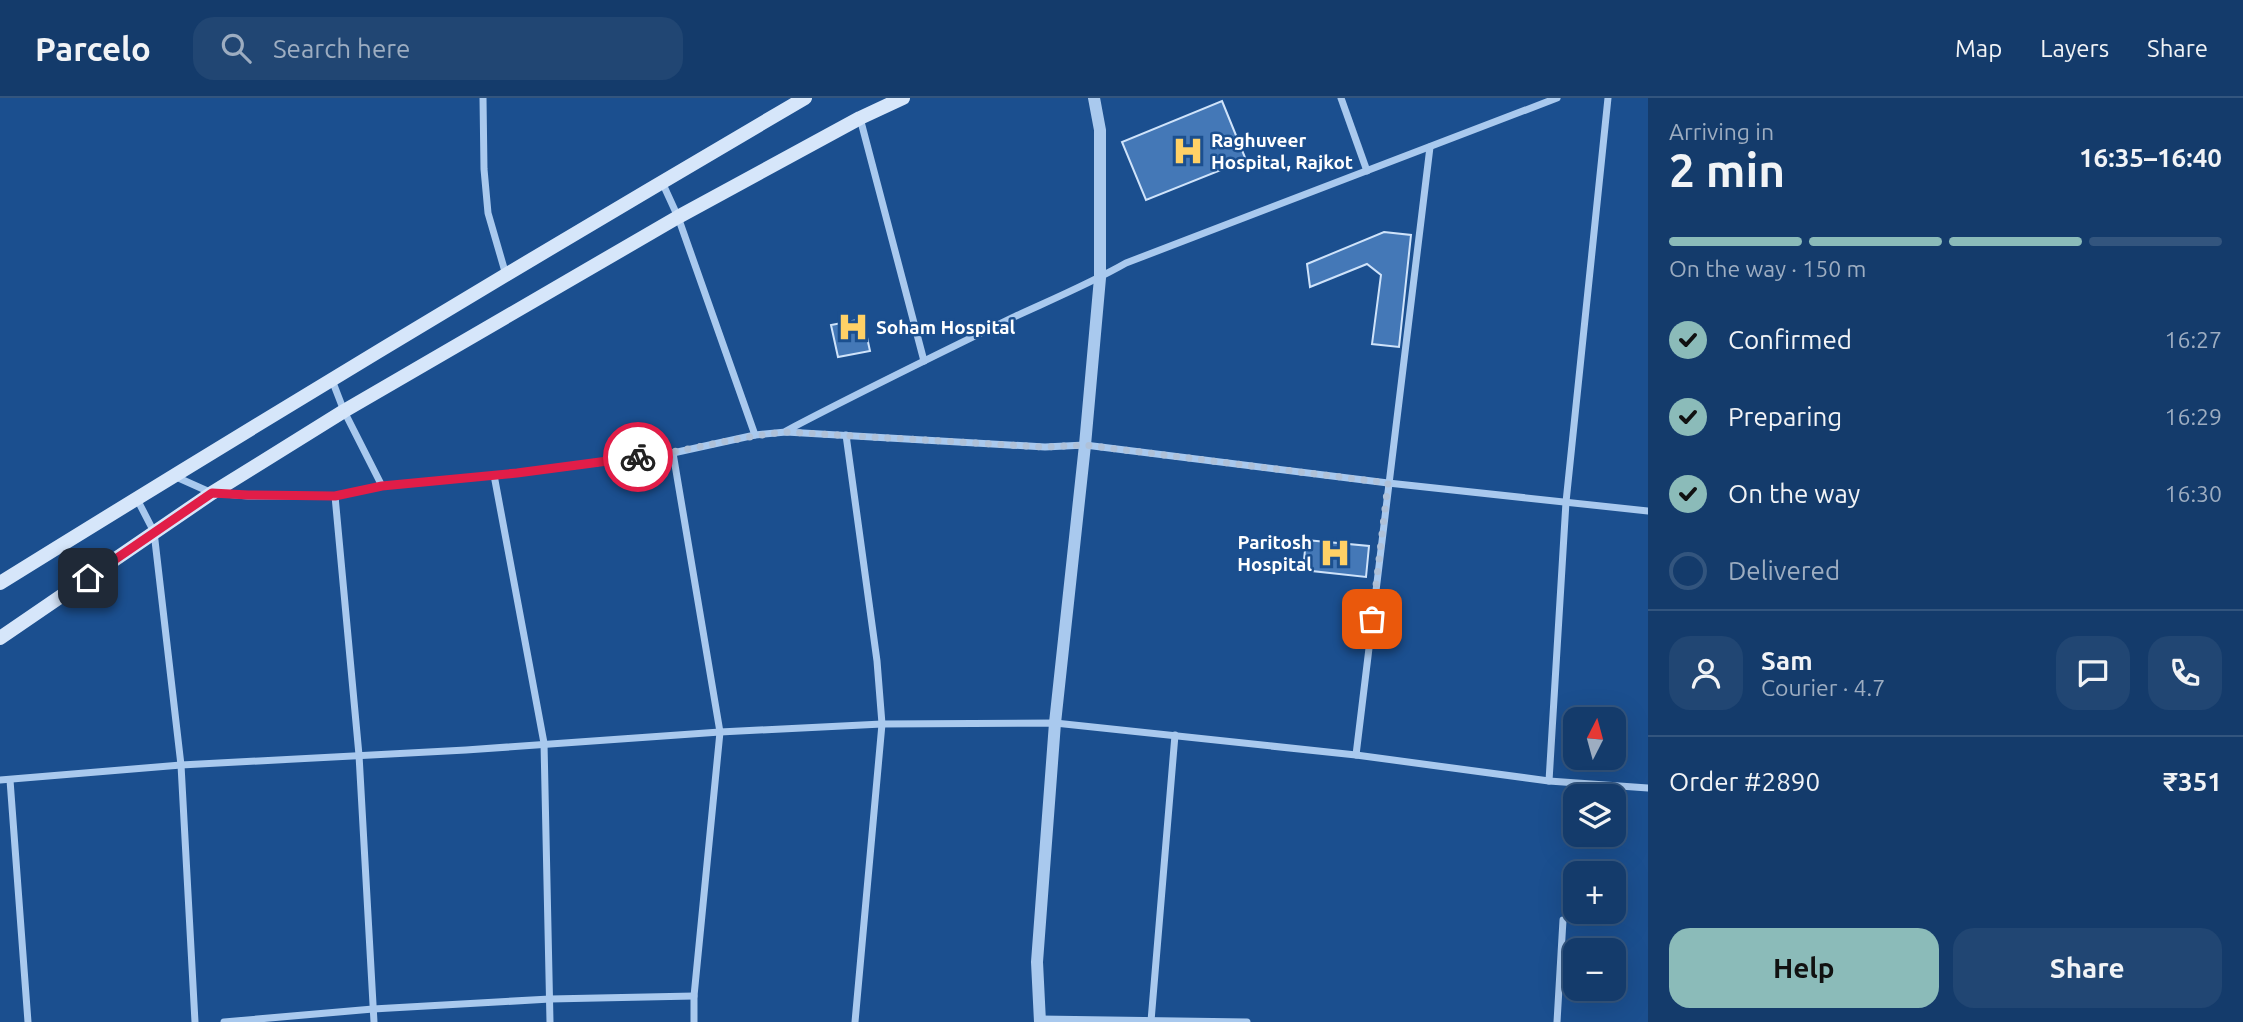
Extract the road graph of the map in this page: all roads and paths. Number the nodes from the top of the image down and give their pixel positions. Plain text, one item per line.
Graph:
1 (483, 98) edge
2 (805, 98) edge
3 (903, 98) edge
4 (1094, 98) edge
5 (1341, 98) edge
6 (1528, 98) edge
7 (1557, 98) edge
8 (1608, 98) edge
9 (1532, 108) junction
10 (860, 118) junction
11 (1430, 147) junction
12 (1367, 171) junction
13 (662, 182) junction
14 (678, 217) junction
15 (506, 275) junction
16 (1100, 278) junction
17 (924, 360) junction
18 (332, 380) junction
19 (344, 411) junction
20 (786, 432) junction
21 (755, 435) junction
22 (846, 435) junction
23 (1085, 445) junction
24 (673, 453) junction
25 (494, 475) junction
26 (173, 476) junction
27 (1388, 483) junction
28 (382, 486) junction
29 (212, 493) junction
30 (335, 496) junction
31 (136, 499) junction
32 (1566, 502) junction
33 (1648, 511) edge
34 (154, 532) junction
35 (0, 583) edge
36 (0, 638) edge
37 (1055, 723) junction
38 (882, 724) junction
39 (720, 732) junction
40 (1175, 735) junction
41 (544, 743) junction
42 (1356, 754) junction
43 (359, 755) junction
44 (181, 765) junction
45 (0, 780) edge
46 (10, 780) junction
47 (1549, 781) junction
48 (1648, 788) edge
49 (1563, 920) dead end
50 (694, 996) junction
51 (550, 999) junction
52 (373, 1009) junction
53 (1040, 1020) edge
54 (1151, 1021) edge
55 (28, 1022) edge
56 (195, 1022) edge
57 (224, 1022) edge
58 (374, 1022) edge
59 (550, 1022) edge
60 (694, 1022) edge
61 (855, 1022) edge
62 (1247, 1022) edge
63 (1557, 1022) edge

1 - 15 street
2 - 13 main road
3 - 10 main road
4 - 16 street
5 - 12 street
6 - 9 street
7 - 9 street
8 - 32 street
9 - 11 street
10 - 14 main road
10 - 17 street
11 - 12 street
11 - 27 street
12 - 16 street
13 - 14 street
13 - 15 main road
14 - 19 main road
14 - 21 street
15 - 18 main road
16 - 17 street
16 - 23 street
17 - 20 street
18 - 19 street
18 - 26 main road
19 - 28 street
19 - 29 main road
20 - 21 street
20 - 22 street
21 - 24 street
22 - 23 street
22 - 38 street
23 - 27 street
23 - 37 street
24 - 25 street
24 - 39 street
25 - 28 street
25 - 41 street
26 - 29 street
26 - 31 main road
27 - 32 street
27 - 42 street
28 - 30 street
29 - 30 street
29 - 34 main road
30 - 43 street
31 - 34 street
31 - 35 main road
32 - 33 street
32 - 47 street
34 - 36 main road
34 - 44 street
37 - 38 street
37 - 40 street
37 - 53 street
38 - 39 street
38 - 61 street
39 - 41 street
39 - 50 street
40 - 42 street
40 - 54 street
41 - 43 street
41 - 51 street
42 - 47 street
43 - 44 street
43 - 52 street
44 - 46 street
44 - 56 street
45 - 46 street
46 - 55 street
47 - 48 street
49 - 63 street
50 - 51 street
50 - 60 street
51 - 52 street
51 - 59 street
52 - 57 street
52 - 58 street
53 - 54 street
54 - 62 street

